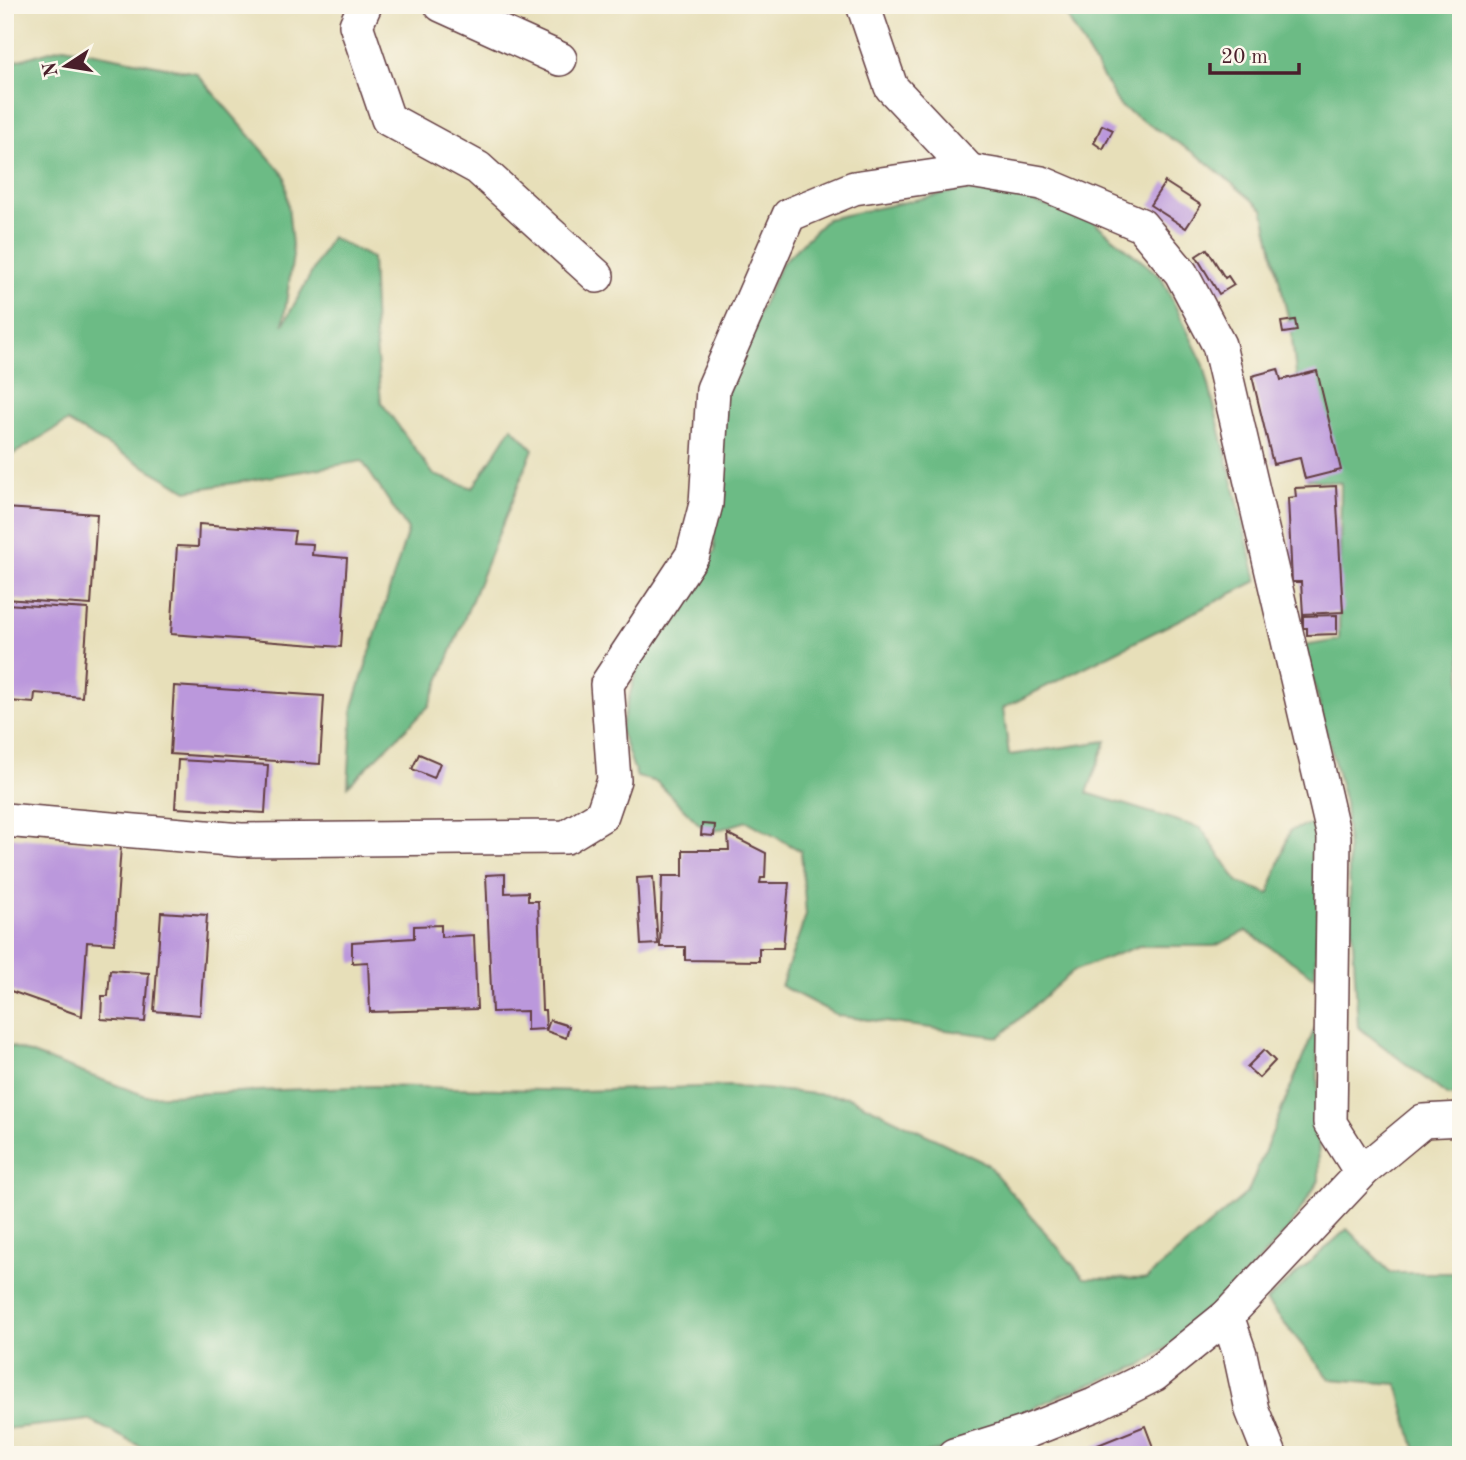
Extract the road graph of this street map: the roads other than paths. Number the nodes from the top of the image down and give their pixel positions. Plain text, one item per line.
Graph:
1 (365, 5) edge
2 (441, 5) edge
3 (863, 5) edge
4 (560, 59) dead end
5 (970, 171) junction
6 (597, 276) dead end
7 (5, 820) edge
8 (1461, 1119) edge
9 (1361, 1172) junction
10 (1227, 1315) junction
11 (954, 1455) edge
12 (1270, 1455) edge

1 - 6 street
2 - 4 street
3 - 5 street
5 - 7 street
5 - 9 street
8 - 9 street
9 - 10 street
10 - 11 street
10 - 12 street

